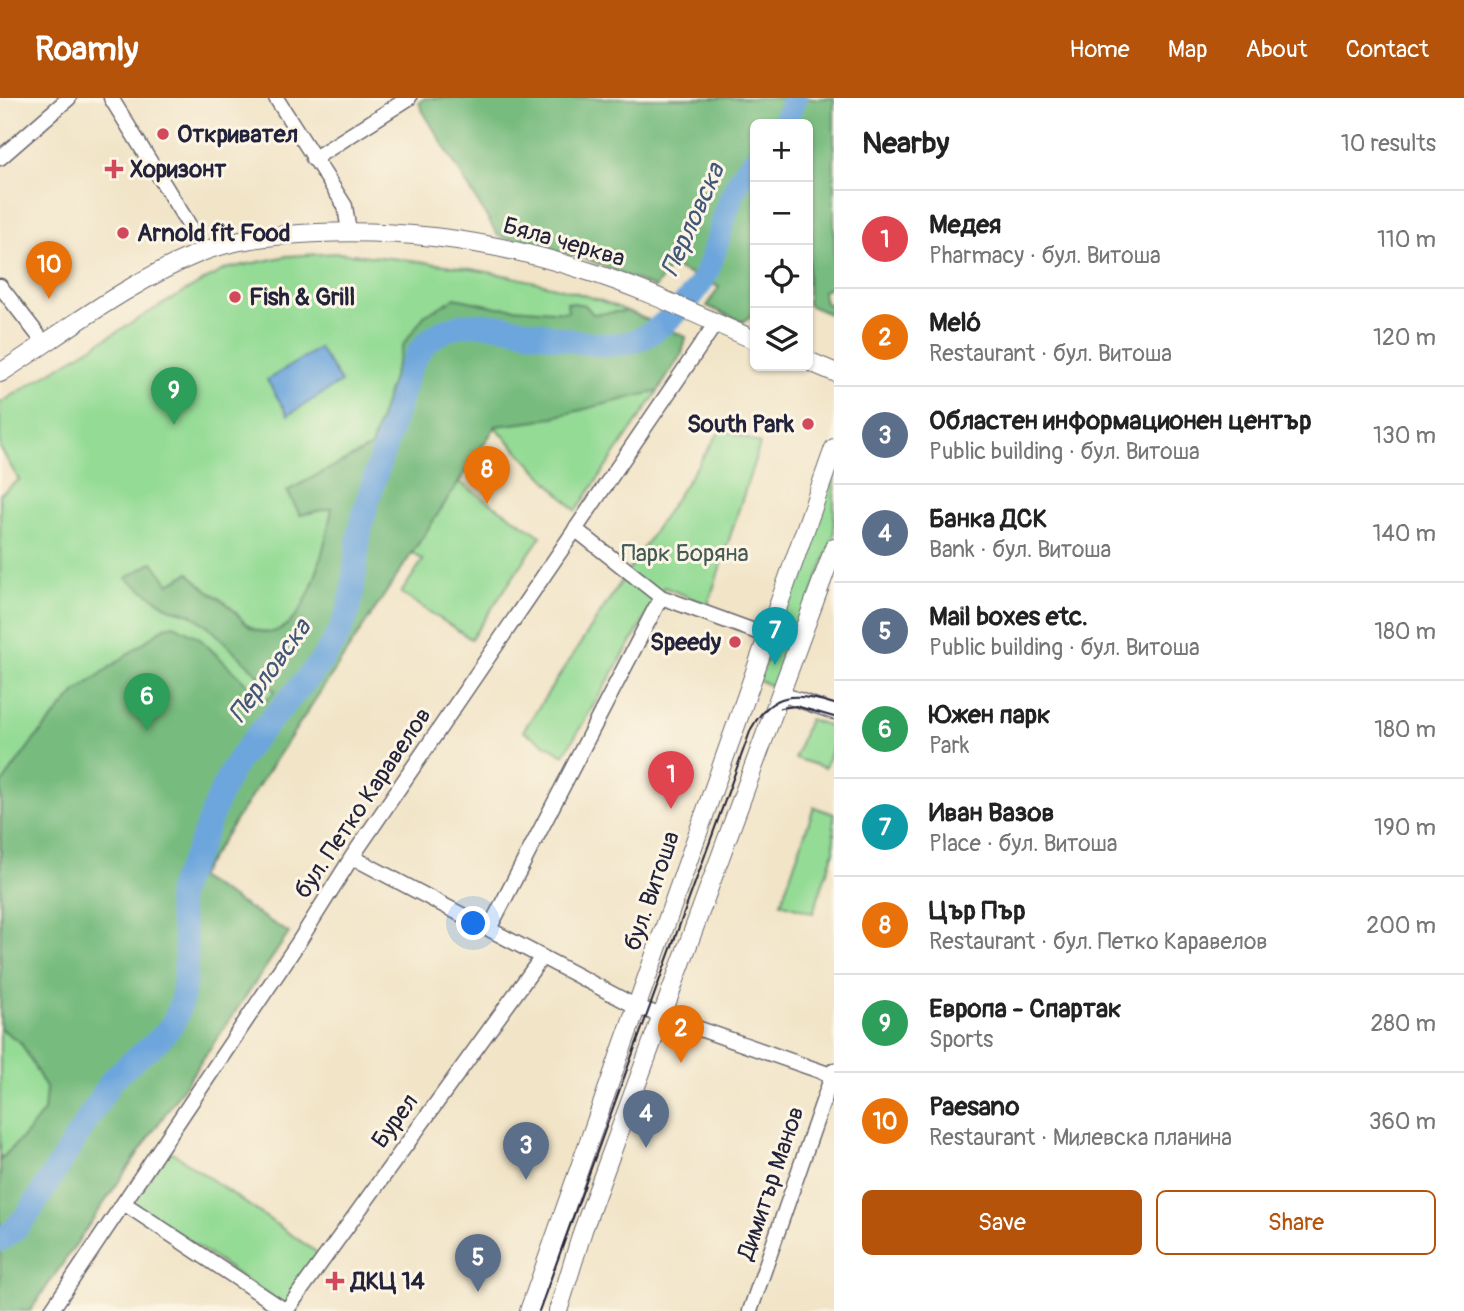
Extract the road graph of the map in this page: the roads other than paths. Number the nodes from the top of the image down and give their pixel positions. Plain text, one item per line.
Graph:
1 (69, 98) edge
2 (111, 98) edge
3 (276, 98) edge
4 (409, 98) edge
5 (0, 158) edge
6 (313, 159) junction
7 (189, 225) dead end
8 (349, 232) junction
9 (0, 286) edge
10 (708, 320) junction
11 (750, 338) edge
12 (45, 344) junction
13 (813, 363) edge
14 (834, 372) edge
15 (0, 373) edge
16 (834, 448) edge
17 (575, 529) junction
18 (834, 548) edge
19 (661, 597) junction
20 (768, 636) junction
21 (781, 694) junction
22 (834, 712) edge
23 (352, 857) junction
24 (489, 929) junction
25 (542, 957) junction
26 (637, 1007) junction
27 (661, 1016) junction
28 (833, 1074) edge
29 (125, 1204) junction
30 (51, 1311) edge
31 (286, 1311) edge
32 (530, 1311) edge
33 (558, 1311) edge
34 (750, 1311) edge

1 - 5 street
2 - 7 street
3 - 6 street
4 - 6 street
6 - 8 street
8 - 10 street, Бяла черква
8 - 12 street, Бяла черква
9 - 12 street
10 - 11 street, Бяла черква
10 - 17 street, бул. Петко Каравелов
12 - 15 street, Бяла черква
13 - 14 street
16 - 20 street, бул. Витоша
17 - 19 street
17 - 23 street, бул. Петко Каравелов
18 - 21 street, бул. Витоша
19 - 20 street
19 - 24 street
20 - 26 street, бул. Витоша
21 - 22 street
21 - 27 street, бул. Витоша
23 - 24 street
23 - 29 street, бул. Петко Каравелов
24 - 25 street
25 - 26 street
25 - 31 street, Бурел
26 - 27 street
26 - 32 street, бул. Витоша
27 - 28 street
27 - 33 street, бул. Витоша
28 - 34 street, Димитър Манов
29 - 30 street, бул. Петко Каравелов
29 - 31 street

